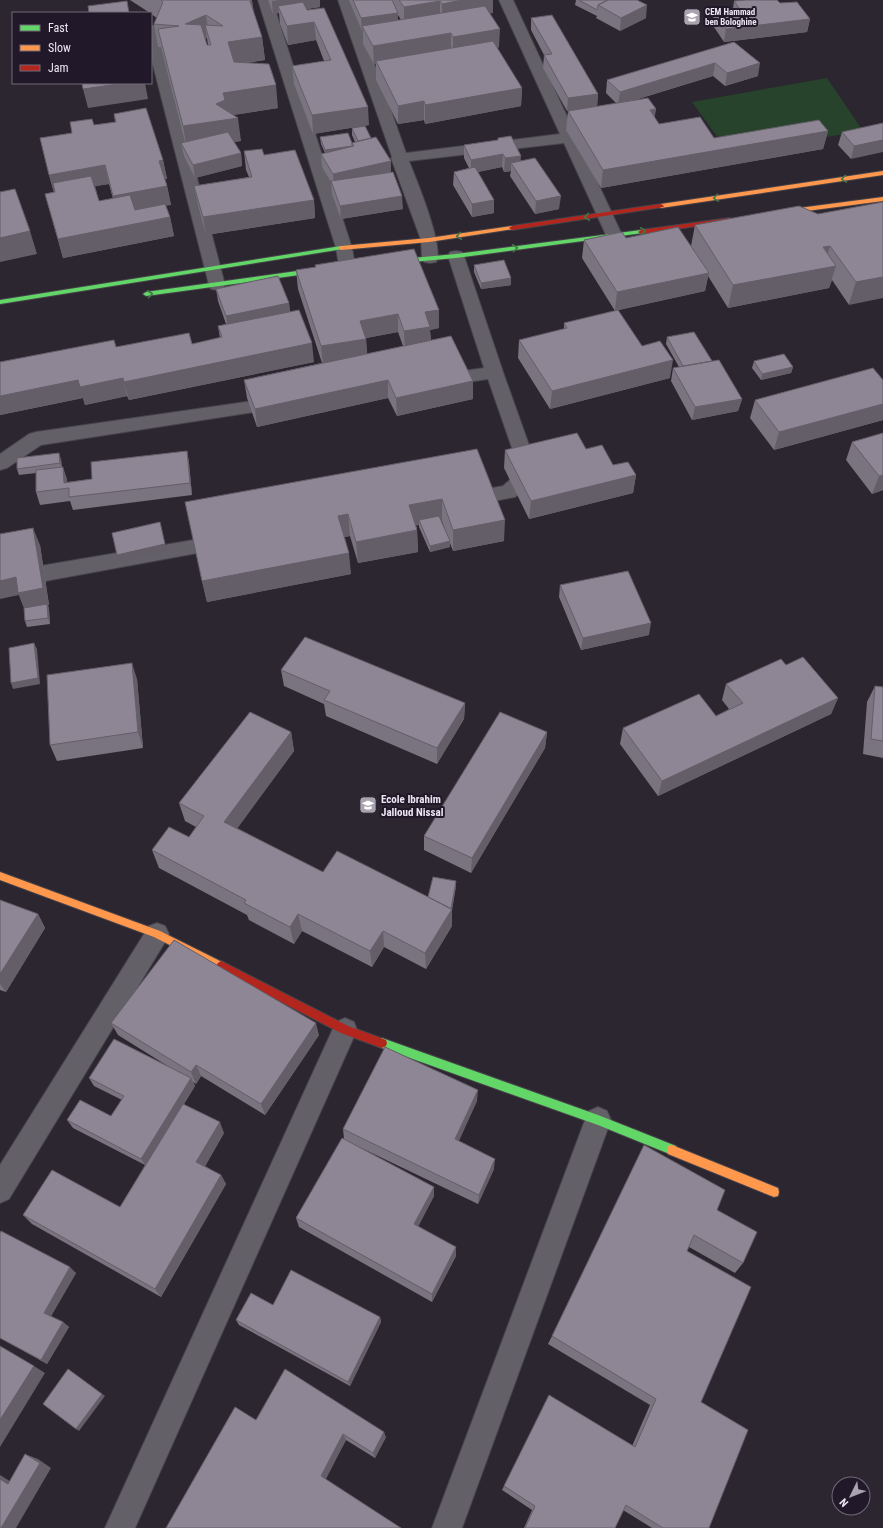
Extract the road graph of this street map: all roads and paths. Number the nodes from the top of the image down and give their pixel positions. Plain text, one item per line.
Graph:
1 (265, 0) edge
2 (345, 0) edge
3 (506, 0) edge
4 (152, 33) edge
5 (568, 138) junction
6 (399, 158) junction
7 (883, 173) edge
8 (883, 199) edge
9 (604, 215) junction
10 (764, 215) edge
11 (741, 218) edge
12 (614, 235) junction
13 (428, 240) junction
14 (344, 248) junction
15 (456, 256) junction
16 (430, 258) junction
17 (378, 263) edge
18 (344, 267) joint
19 (212, 269) junction
20 (217, 285) junction
21 (138, 296) dead end
22 (0, 302) edge
23 (494, 372) junction
24 (423, 382) edge
25 (296, 401) edge
26 (0, 463) edge
27 (445, 503) edge
28 (243, 538) edge
29 (0, 579) edge
30 (0, 876) edge
31 (157, 934) junction
32 (345, 1030) junction
33 (598, 1120) junction
34 (0, 1190) edge
35 (774, 1192) dead end
36 (120, 1528) edge
37 (447, 1528) edge

1 - 14 street
2 - 6 street
3 - 5 street
4 - 19 street
5 - 6 street
5 - 9 street
6 - 13 street
7 -> 9 main road
8 - 10 main road
9 - 12 street
9 -> 13 main road
12 -> 11 main road
15 -> 12 main road
13 - 14 main road
13 - 16 street
14 - 18 street
14 - 19 main road
15 - 16 main road
15 - 23 street
16 - 17 main road
18 - 20 main road
19 - 20 street
19 - 22 main road
21 -> 20 main road
23 - 24 street
23 - 27 street
25 - 26 street
28 - 29 street
30 - 31 main road
31 - 32 main road
31 - 34 street
32 - 33 main road
32 - 36 street
33 - 35 main road
33 - 37 street

